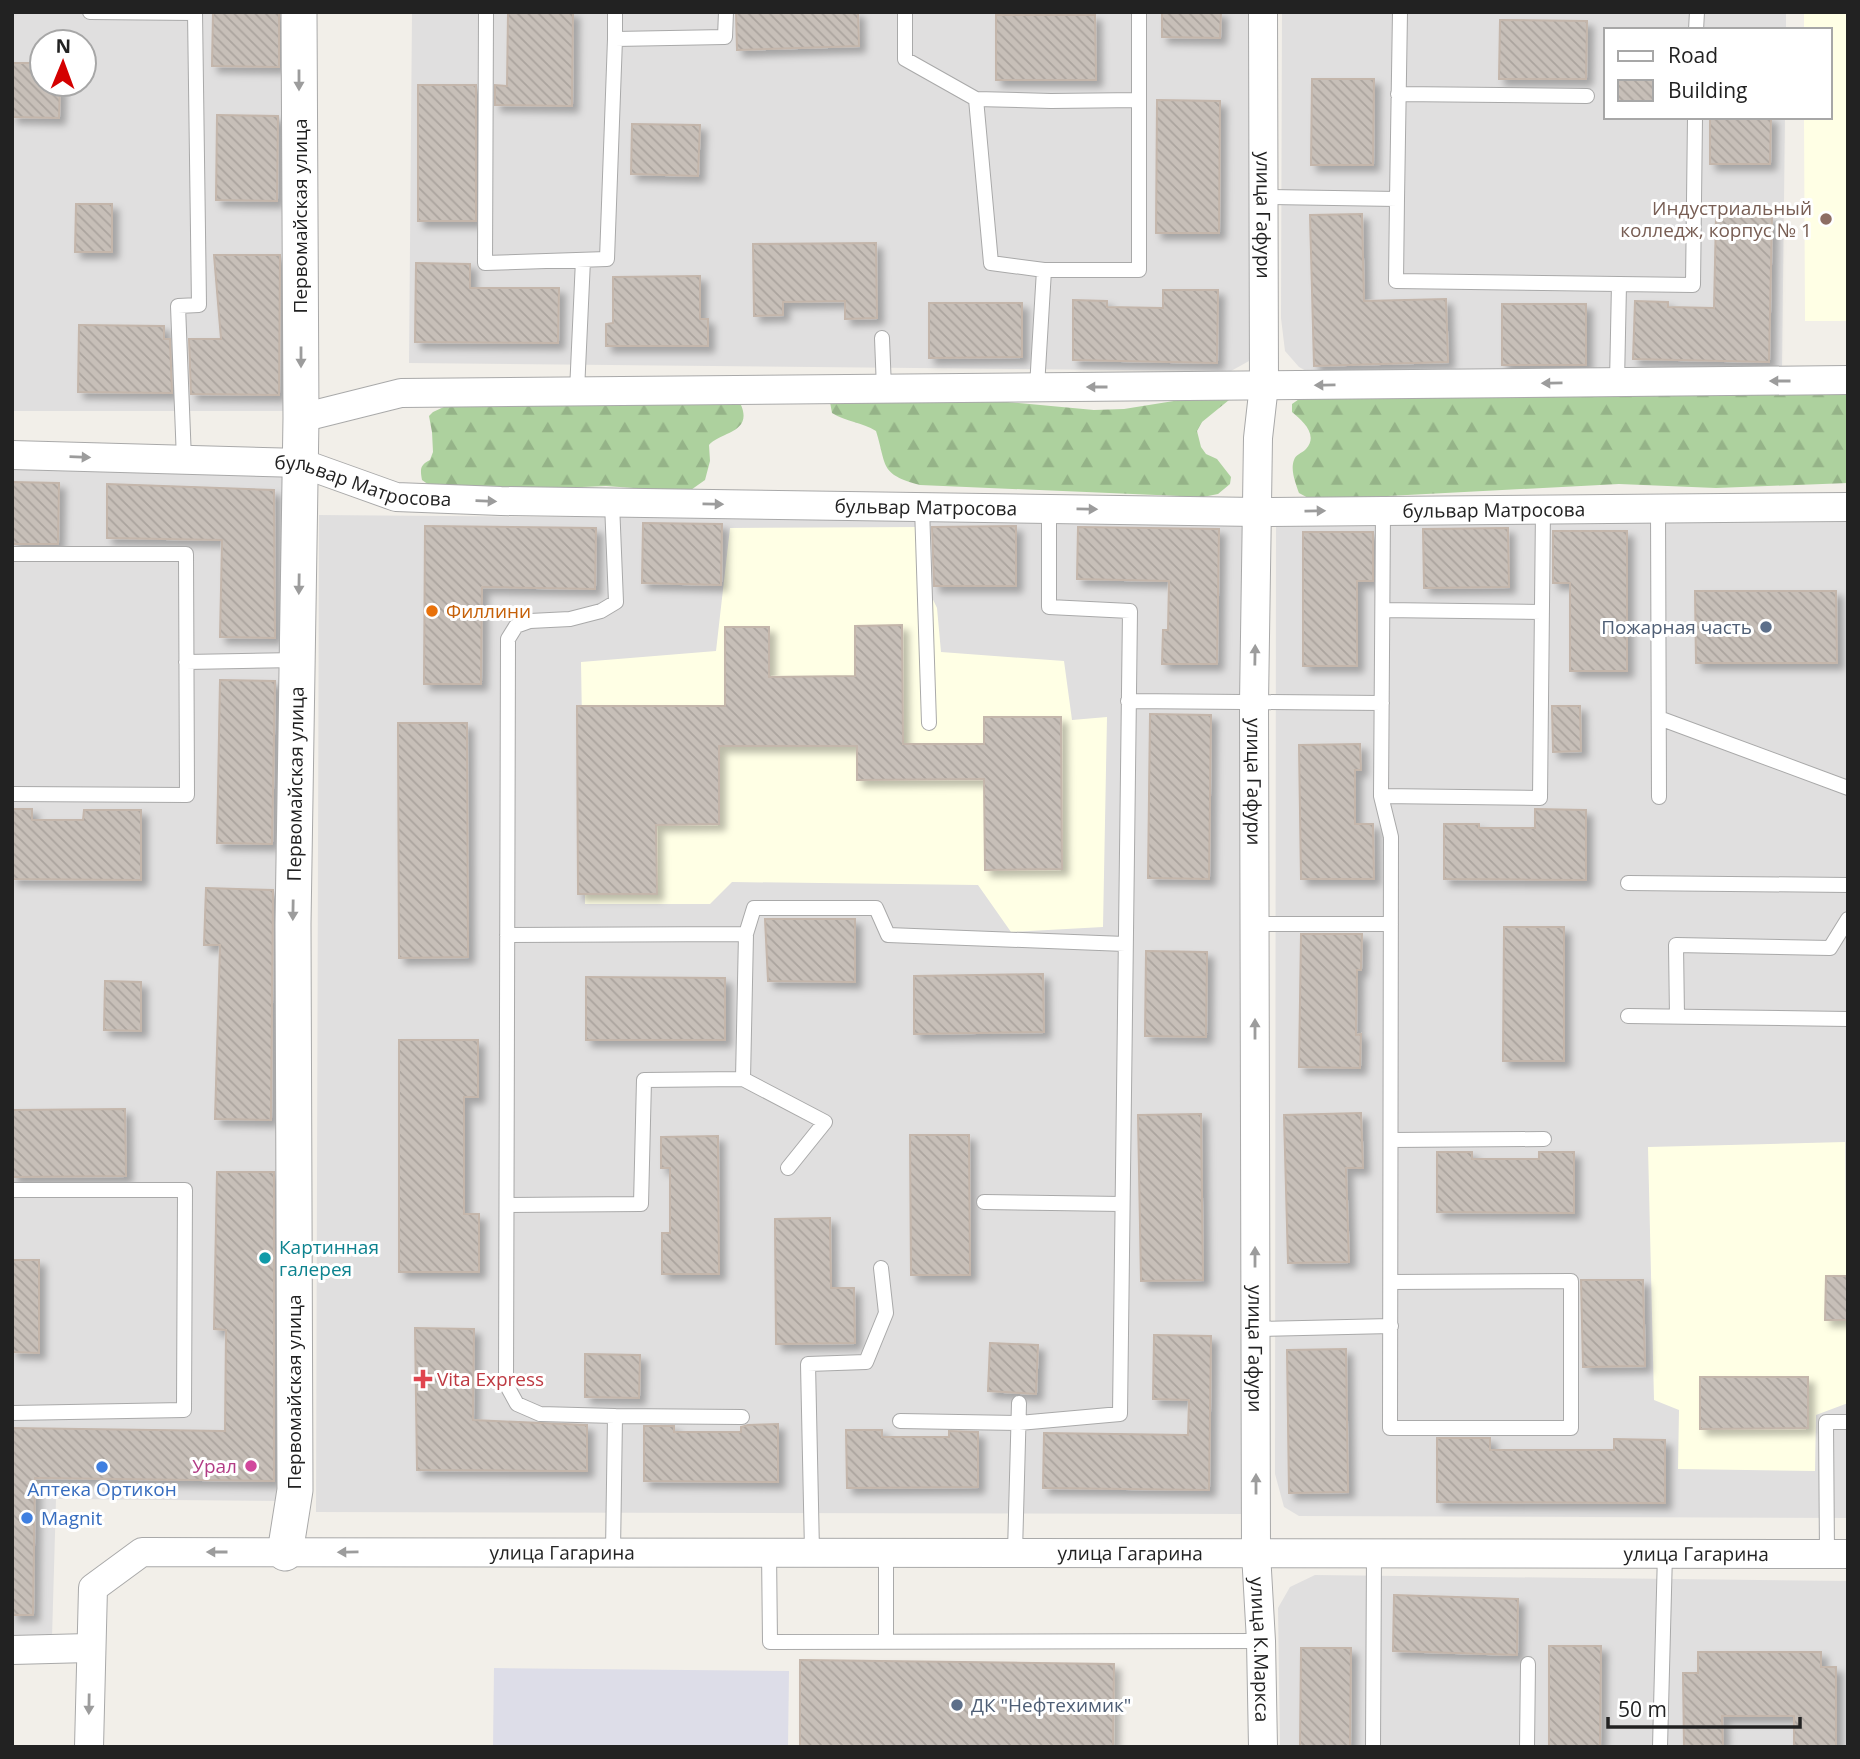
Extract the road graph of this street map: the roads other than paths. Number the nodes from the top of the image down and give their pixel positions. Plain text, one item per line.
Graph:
1 (90, 12) edge
2 (299, 12) edge
3 (486, 12) edge
4 (615, 12) edge
5 (726, 12) edge
6 (905, 12) edge
7 (1139, 12) edge
8 (1263, 12) edge
9 (1399, 12) edge
10 (195, 13) edge
11 (615, 39) junction
12 (1398, 94) junction
13 (1587, 96) dead end
14 (976, 99) junction
15 (1139, 100) junction
16 (1695, 119) edge
17 (1263, 197) junction
18 (1397, 199) junction
19 (583, 260) junction
20 (1044, 270) junction
21 (1619, 284) junction
22 (882, 338) dead end
23 (1848, 380) edge
24 (1617, 382) junction
25 (1264, 385) junction
26 (1037, 387) junction
27 (884, 389) junction
28 (577, 391) junction
29 (301, 418) junction
30 (12, 455) edge
31 (184, 460) junction
32 (301, 463) junction
33 (612, 503) junction
34 (922, 507) junction
35 (1848, 507) edge
36 (1658, 508) junction
37 (1049, 509) junction
38 (1543, 509) junction
39 (1383, 510) junction
40 (1257, 512) junction
41 (12, 554) edge
42 (1383, 610) junction
43 (1542, 612) junction
44 (297, 660) junction
45 (186, 662) junction
46 (1128, 701) junction
47 (1254, 703) junction
48 (1382, 703) junction
49 (1659, 718) junction
50 (929, 723) dead end
51 (1848, 788) edge
52 (12, 794) edge
53 (1381, 796) junction
54 (1659, 796) dead end
55 (1628, 883) dead end
56 (1848, 885) edge
57 (1848, 919) edge
58 (1255, 924) junction
59 (1391, 924) junction
60 (746, 934) junction
61 (507, 935) junction
62 (1125, 944) junction
63 (1628, 1016) dead end
64 (1677, 1017) junction
65 (1848, 1019) edge
66 (743, 1079) junction
67 (1391, 1139) junction
68 (1544, 1139) dead end
69 (788, 1168) dead end
70 (12, 1190) edge
71 (984, 1202) dead end
72 (1122, 1203) junction
73 (506, 1205) junction
74 (881, 1268) dead end
75 (1391, 1282) junction
76 (1391, 1326) junction
77 (1255, 1329) junction
78 (1019, 1403) dead end
79 (12, 1413) edge
80 (615, 1416) junction
81 (742, 1417) dead end
82 (900, 1422) dead end
83 (1848, 1422) edge
84 (1019, 1423) junction
85 (613, 1551) junction
86 (769, 1551) junction
87 (812, 1551) junction
88 (886, 1552) junction
89 (1015, 1552) junction
90 (285, 1553) junction
91 (1256, 1553) junction
92 (1374, 1553) junction
93 (1665, 1553) junction
94 (1837, 1554) edge
95 (886, 1641) junction
96 (1261, 1641) junction
97 (89, 1648) junction
98 (12, 1650) edge
99 (1528, 1664) dead end
100 (89, 1747) edge
101 (1263, 1747) edge
102 (1373, 1747) edge
103 (1527, 1747) edge
104 (1660, 1747) edge

1 - 10 lane
2 -> 29 street, Первомайская улица
3 - 19 lane
4 - 11 lane
5 - 11 lane
6 - 14 lane
7 - 15 lane
8 - 17 street, улица Гафури
9 - 12 lane
10 - 31 lane
11 - 19 lane
12 - 13 lane
12 - 18 lane
14 - 15 lane
14 - 20 lane
15 - 20 lane
16 - 21 lane
17 - 18 lane
17 - 25 street, улица Гафури
18 - 21 lane
19 - 28 lane
20 - 26 lane
21 - 24 lane
22 - 27 lane
23 -> 24 street
24 -> 25 street
25 -> 26 street
25 - 40 street, улица Гафури
26 - 27 street
27 - 28 street
28 - 29 street
29 - 32 street, Первомайская улица
30 -> 31 street, бульвар Матросова
31 - 32 street, бульвар Матросова
32 -> 33 street, бульвар Матросова
32 -> 44 street, Первомайская улица
33 -> 34 street, бульвар Матросова
33 - 61 lane
34 - 37 street, бульвар Матросова
34 - 50 lane
35 - 36 street, бульвар Матросова
36 - 38 street, бульвар Матросова
36 - 49 lane
37 -> 40 street, бульвар Матросова
37 - 46 lane
38 - 39 street, бульвар Матросова
38 - 43 lane
40 -> 39 street, бульвар Матросова
39 - 42 lane
47 -> 40 street, улица Гафури
41 - 45 lane
42 - 43 lane
42 - 48 lane
43 - 53 lane
44 - 45 lane
44 -> 90 street, Первомайская улица
45 - 52 lane
46 - 47 lane
46 - 62 lane
47 - 48 lane
47 - 58 street, улица Гафури
48 - 53 lane
49 - 51 lane
49 - 54 lane
53 - 59 lane
55 - 56 lane
57 - 64 lane
58 - 59 lane
77 -> 58 street, улица Гафури
59 - 67 lane
60 - 61 lane
60 - 62 lane
60 - 66 lane
61 - 73 lane
62 - 72 lane
63 - 64 lane
64 - 65 lane
66 - 69 lane
66 - 73 lane
67 - 68 lane
67 - 75 lane
70 - 79 lane
71 - 72 lane
72 - 84 lane
73 - 80 lane
74 - 87 lane
75 - 76 lane
75 - 76 lane
76 - 77 lane
91 -> 77 street, улица Гафури
78 - 84 lane
80 - 81 lane
80 - 85 lane
82 - 84 lane
83 - 94 lane
84 - 89 lane
85 - 86 street, улица Гагарина
85 -> 90 street, улица Гагарина
86 - 87 street, улица Гагарина
86 - 95 lane
87 - 88 street, улица Гагарина
88 - 89 street, улица Гагарина
88 - 95 lane
89 - 91 street, улица Гагарина
90 -> 97 street, улица Гагарина
91 - 92 street, улица Гагарина
91 - 96 street, улица К.Маркса
92 - 93 street, улица Гагарина
92 - 102 lane
93 - 94 street, улица Гагарина
93 - 104 lane
95 - 96 lane
96 - 101 street, улица К.Маркса
97 - 98 street
97 -> 100 street, улица Гагарина
99 - 103 lane

